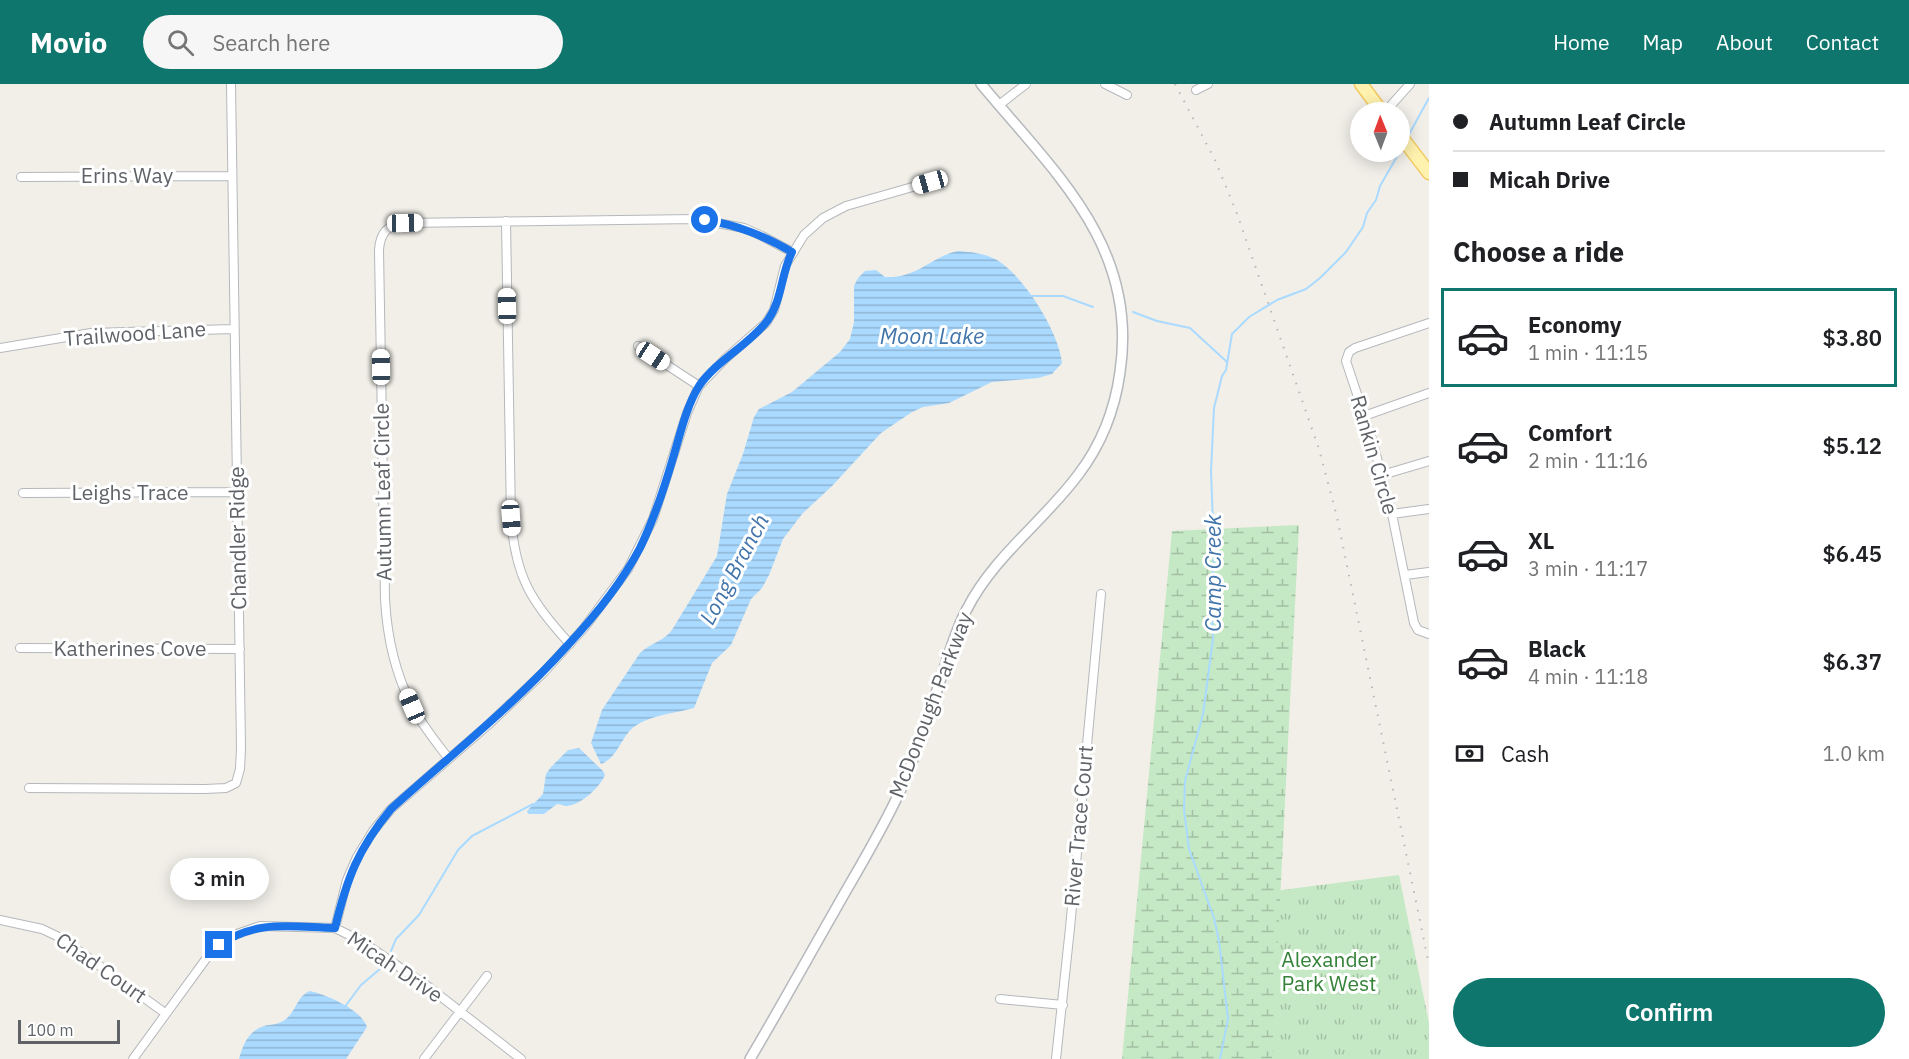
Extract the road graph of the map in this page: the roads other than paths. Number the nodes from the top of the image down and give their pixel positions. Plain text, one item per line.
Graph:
1 (231, 84) edge
2 (981, 84) edge
3 (1026, 84) edge
4 (1105, 84) edge
5 (1208, 84) edge
6 (1361, 84) edge
7 (1410, 84) edge
8 (1196, 90) dead end
9 (1127, 95) dead end
10 (1375, 102) edge
11 (1393, 102) edge
12 (999, 105) junction
13 (1410, 149) edge
14 (1429, 173) edge
15 (232, 176) junction
16 (21, 177) dead end
17 (930, 182) dead end
18 (506, 221) junction
19 (792, 252) junction
20 (1429, 323) edge
21 (234, 329) junction
22 (638, 346) dead end
23 (0, 348) edge
24 (699, 386) junction
25 (1429, 393) edge
26 (1364, 416) junction
27 (1429, 461) edge
28 (1382, 476) junction
29 (237, 492) junction
30 (23, 493) dead end
31 (1429, 509) edge
32 (1392, 514) junction
33 (1429, 572) edge
34 (1405, 575) junction
35 (1101, 594) dead end
36 (1429, 634) edge
37 (570, 644) junction
38 (20, 648) dead end
39 (240, 649) junction
40 (449, 759) junction
41 (28, 788) dead end
42 (0, 920) edge
43 (335, 928) junction
44 (487, 976) dead end
45 (1000, 999) dead end
46 (1063, 1005) junction
47 (460, 1011) junction
48 (165, 1013) junction
49 (133, 1059) edge
50 (424, 1059) edge
51 (521, 1059) edge
52 (750, 1059) edge
53 (1056, 1059) edge

1 - 15 street, Chandler Ridge
2 - 12 street, McDonough Parkway
3 - 12 street
4 - 9 street
5 - 8 street
6 - 10 main road
7 - 11 street
12 - 52 street, McDonough Parkway
13 - 14 main road
15 - 16 street, Erins Way
15 - 21 street, Chandler Ridge
17 - 19 street
18 - 19 street, Autumn Leaf Circle
18 - 37 street
18 - 40 street, Autumn Leaf Circle
19 - 24 street
20 - 26 street, Rankin Circle
21 - 23 street, Trailwood Lane
21 - 29 street, Chandler Ridge
22 - 24 street
24 - 37 street
25 - 26 street
26 - 28 street, Rankin Circle
27 - 28 street
28 - 32 street, Rankin Circle
29 - 30 street, Leighs Trace
29 - 39 street, Chandler Ridge
31 - 32 street
32 - 34 street, Rankin Circle
33 - 34 street
34 - 36 street, Rankin Circle
35 - 46 street, River Trace Court
37 - 40 street
38 - 39 street, Katherines Cove
39 - 41 street, Chandler Ridge
40 - 43 street
42 - 48 street, Chad Court
43 - 47 street, Micah Drive
43 - 48 street, Micah Drive
44 - 47 street
45 - 46 street
46 - 53 street, River Trace Court
47 - 50 street
47 - 51 street, Micah Drive
48 - 49 street, Micah Drive

